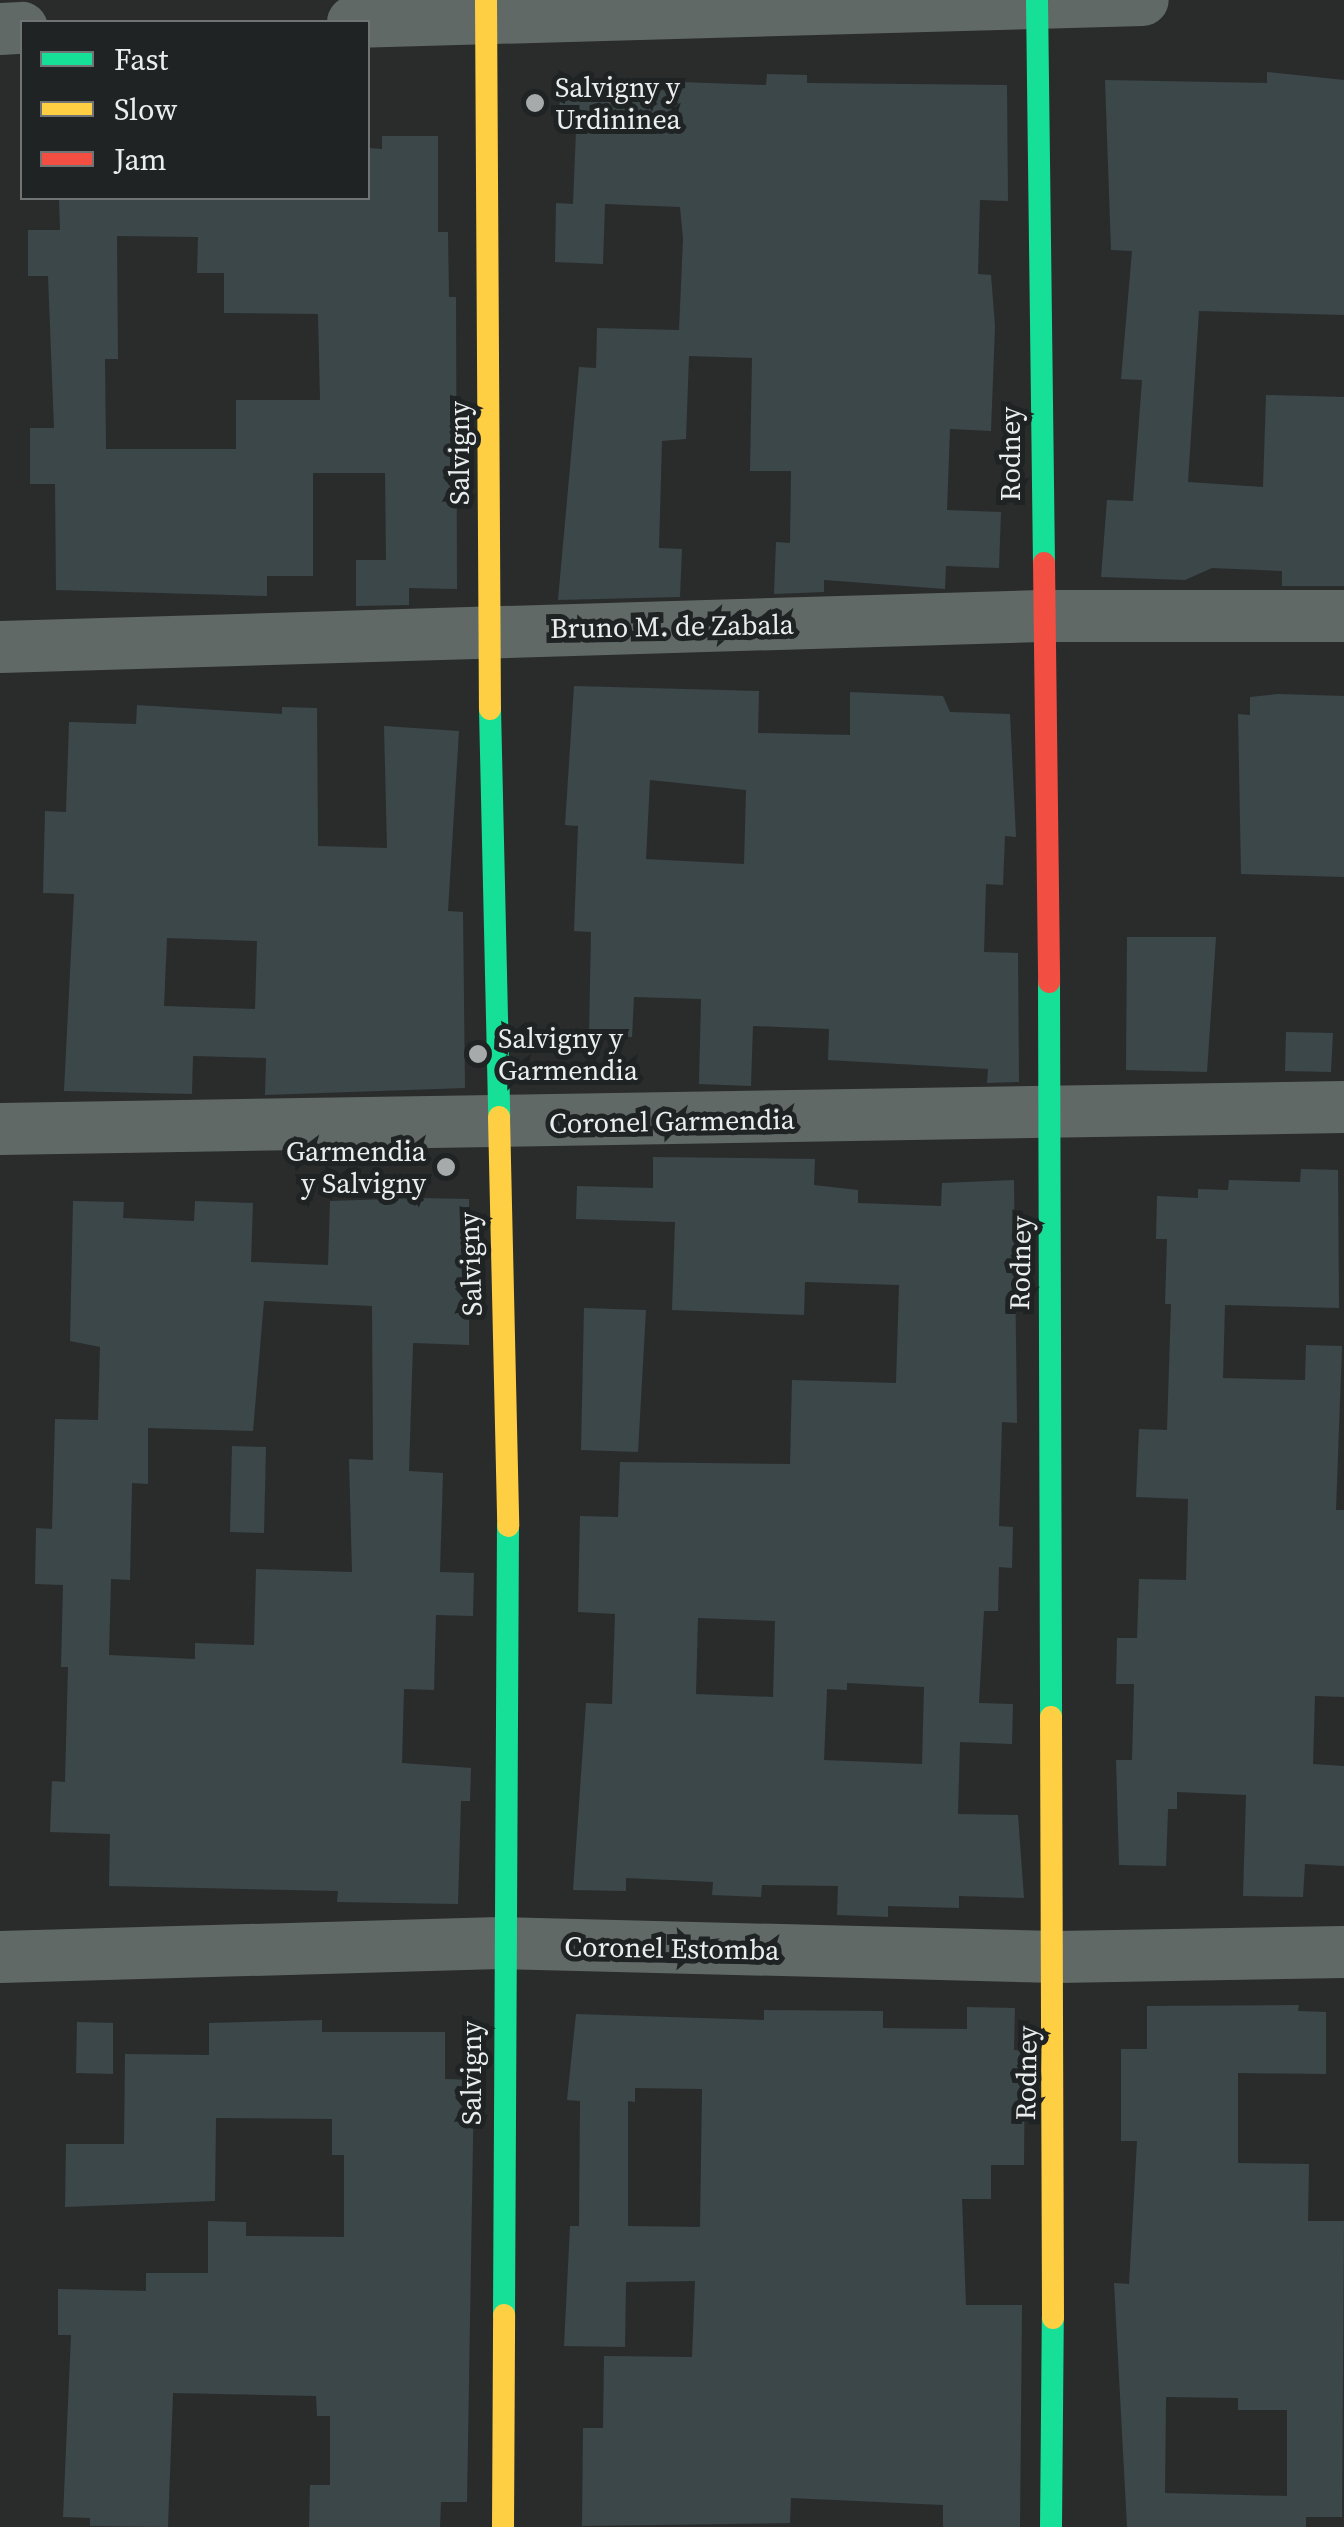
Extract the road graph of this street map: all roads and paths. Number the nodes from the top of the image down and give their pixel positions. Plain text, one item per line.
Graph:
1 (1143, 0) edge
2 (1037, 1) edge
3 (486, 10) edge
4 (370, 20) edge
5 (1042, 616) junction
6 (1344, 616) edge
7 (488, 630) junction
8 (0, 648) edge
9 (1344, 1108) edge
10 (1051, 1115) junction
11 (495, 1124) junction
12 (0, 1129) edge
13 (500, 1944) junction
14 (1344, 1952) edge
15 (1058, 1956) junction
16 (0, 1957) edge
17 (503, 2527) edge
18 (1051, 2527) edge

1 - 2 street
2 - 3 street
2 - 5 street, Rodney
3 - 4 street
3 - 7 street, Salvigny
5 - 6 street, Bruno M. de Zabala
5 - 7 street, Bruno M. de Zabala
5 - 10 street, Rodney
7 - 8 street, Bruno M. de Zabala
7 - 11 street, Salvigny
9 - 10 street, Coronel Garmendia
10 - 11 street, Coronel Garmendia
10 - 15 street, Rodney
11 - 12 street, Coronel Garmendia
11 - 13 street, Salvigny
13 - 15 street, Coronel Estomba
13 - 16 street, Coronel Estomba
13 - 17 street, Salvigny
14 - 15 street, Coronel Estomba
15 - 18 street, Rodney

